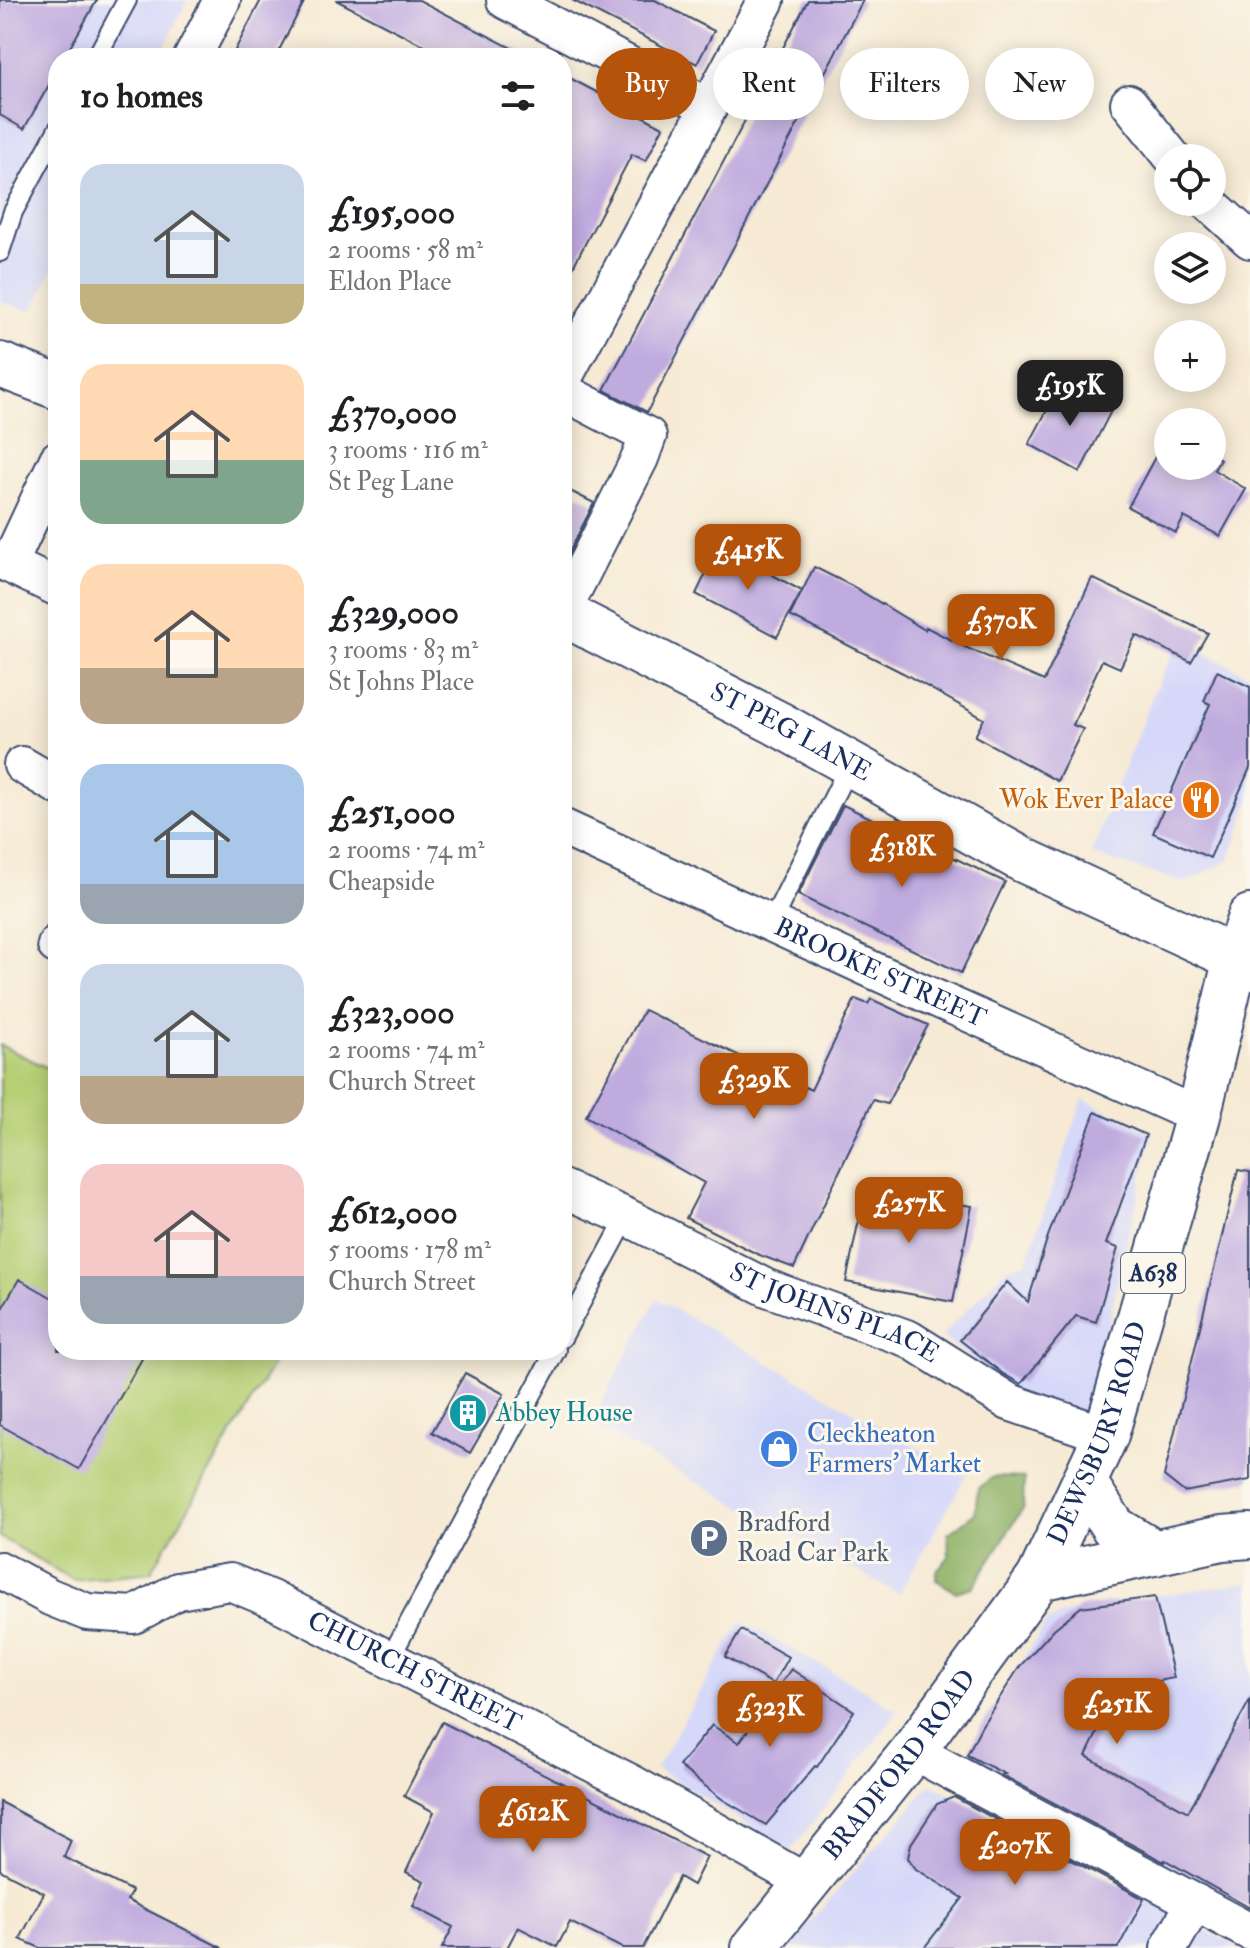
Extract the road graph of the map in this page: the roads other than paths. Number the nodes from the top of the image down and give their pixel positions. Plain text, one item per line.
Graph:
1 (127, 0) edge
2 (222, 0) edge
3 (505, 0) edge
4 (766, 0) edge
5 (101, 48) edge
6 (197, 48) edge
7 (1129, 103) dead end
8 (709, 107) junction
9 (1162, 144) edge
10 (48, 145) edge
11 (7, 210) edge
12 (1223, 216) edge
13 (1250, 240) edge
14 (0, 252) edge
15 (572, 362) edge
16 (0, 365) edge
17 (48, 383) edge
18 (572, 396) edge
19 (48, 478) edge
20 (4, 562) edge
21 (48, 583) edge
22 (572, 592) edge
23 (572, 617) edge
24 (850, 764) junction
25 (22, 765) dead end
26 (48, 780) edge
27 (572, 832) edge
28 (1250, 917) edge
29 (771, 923) junction
30 (1243, 963) edge
31 (1198, 1116) junction
32 (572, 1192) edge
33 (627, 1217) junction
34 (572, 1319) edge
35 (551, 1360) edge
36 (1106, 1435) junction
37 (1084, 1482) junction
38 (1250, 1536) edge
39 (1155, 1553) junction
40 (1, 1574) edge
41 (1039, 1578) junction
42 (389, 1660) junction
43 (913, 1751) junction
44 (807, 1883) junction
45 (1195, 1902) junction
46 (1250, 1932) edge
47 (754, 1948) edge
48 (1169, 1948) edge

1 - 5 lane
2 - 6 street
3 - 8 street
4 - 8 street
7 - 9 street
8 - 15 street
10 - 11 lane
11 - 14 lane
12 - 13 street
16 - 17 main road
18 - 22 street
19 - 20 street
20 - 21 street
23 - 24 main road, ST PEG LANE
24 - 29 lane
24 - 30 main road, ST PEG LANE
25 - 26 street
27 - 29 street, BROOKE STREET
28 - 30 main road, DEWSBURY ROAD / A638
29 - 31 street, BROOKE STREET
30 - 31 main road, DEWSBURY ROAD / A638
31 - 36 main road, DEWSBURY ROAD / A638
32 - 33 street, ST JOHNS PLACE
33 - 34 lane
33 - 36 street, ST JOHNS PLACE
35 - 42 lane
36 - 37 main road, DEWSBURY ROAD / A638
37 - 39 main road
37 - 41 main road, DEWSBURY ROAD / A638
38 - 39 main road
39 - 41 main road
40 - 42 street, CHURCH STREET
41 - 43 main road, BRADFORD ROAD / A638
42 - 44 street, CHURCH STREET
43 - 44 main road, BRADFORD ROAD / A638
43 - 45 street
44 - 47 main road, BRADFORD ROAD / A638
45 - 46 street
45 - 48 street

